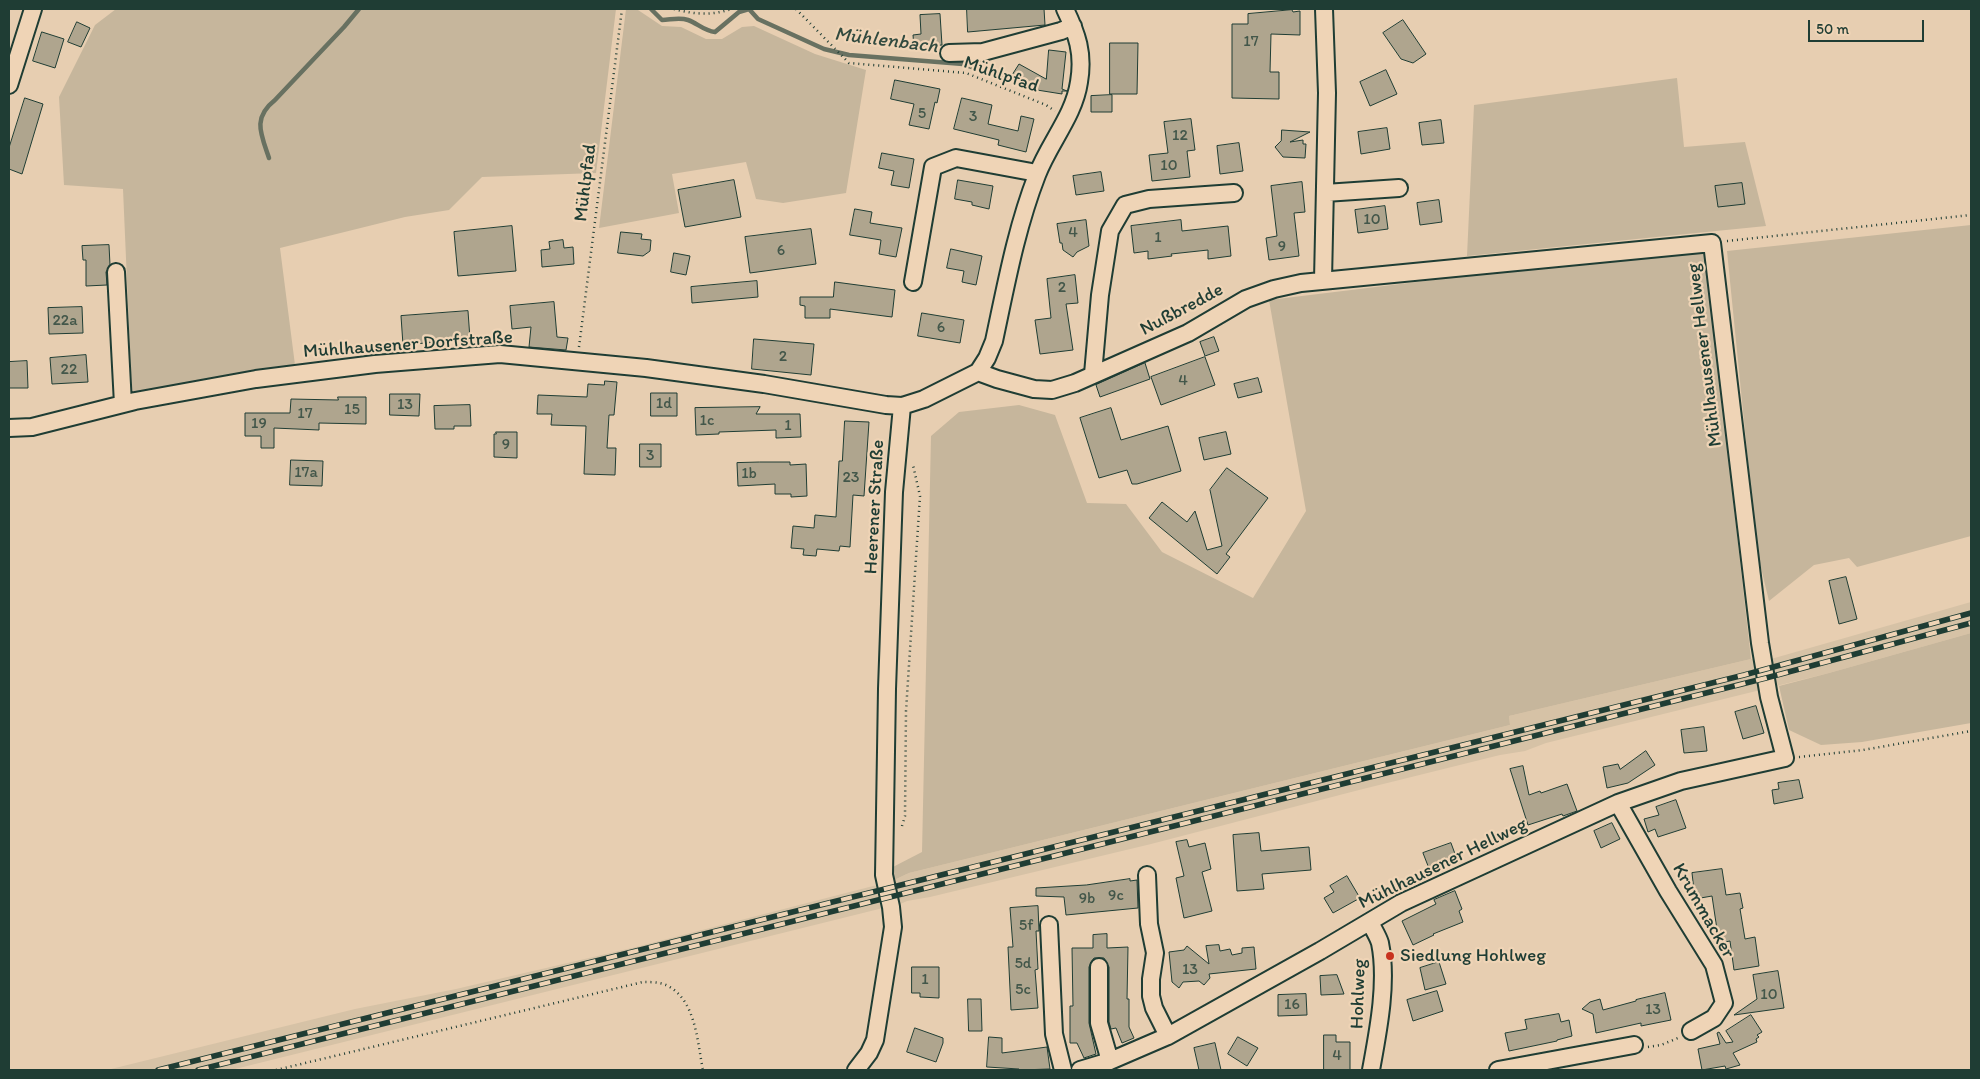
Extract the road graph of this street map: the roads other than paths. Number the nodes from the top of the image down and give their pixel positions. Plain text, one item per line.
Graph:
1 (33, 9) edge
2 (1065, 9) edge
3 (1324, 9) edge
4 (1073, 26) junction
5 (949, 53) dead end
6 (9, 85) edge
7 (1037, 174) junction
8 (1399, 188) dead end
9 (1234, 193) dead end
10 (1325, 193) junction
11 (116, 272) dead end
12 (1323, 280) junction
13 (912, 282) dead end
14 (978, 372) junction
15 (1094, 374) junction
16 (123, 404) junction
17 (902, 406) junction
18 (9, 428) edge
19 (1618, 803) junction
20 (1147, 876) dead end
21 (1370, 922) junction
22 (1049, 925) dead end
23 (1099, 967) dead end
24 (1691, 1031) road end
25 (1168, 1036) junction
26 (1634, 1045) road end
27 (1110, 1061) junction
28 (858, 1069) edge
29 (1063, 1070) edge
30 (1080, 1070) edge
31 (1371, 1070) edge
32 (1498, 1070) edge

1 - 6 street
2 - 4 street
3 - 10 street
4 - 5 street
4 - 7 street
7 - 13 street
7 - 14 street
8 - 10 street
9 - 15 street
10 - 12 street
11 - 16 street
12 - 15 street, Nußbredde
12 - 19 street, Mühlhausener Hellweg
14 - 15 street, Nußbredde
14 - 17 street
16 - 17 street, Mühlhausener Dorfstraße
16 - 18 street, Mühlhausener Dorfstraße
17 - 28 street, Heerener Straße
19 - 21 street, Mühlhausener Hellweg
19 - 24 street, Krummacker
20 - 25 street
21 - 25 street, Mühlhausener Hellweg
21 - 31 street, Hohlweg
22 - 29 street
23 - 27 street
25 - 27 street, Mühlhausener Hellweg
26 - 32 street
27 - 30 street, Mühlhausener Hellweg

